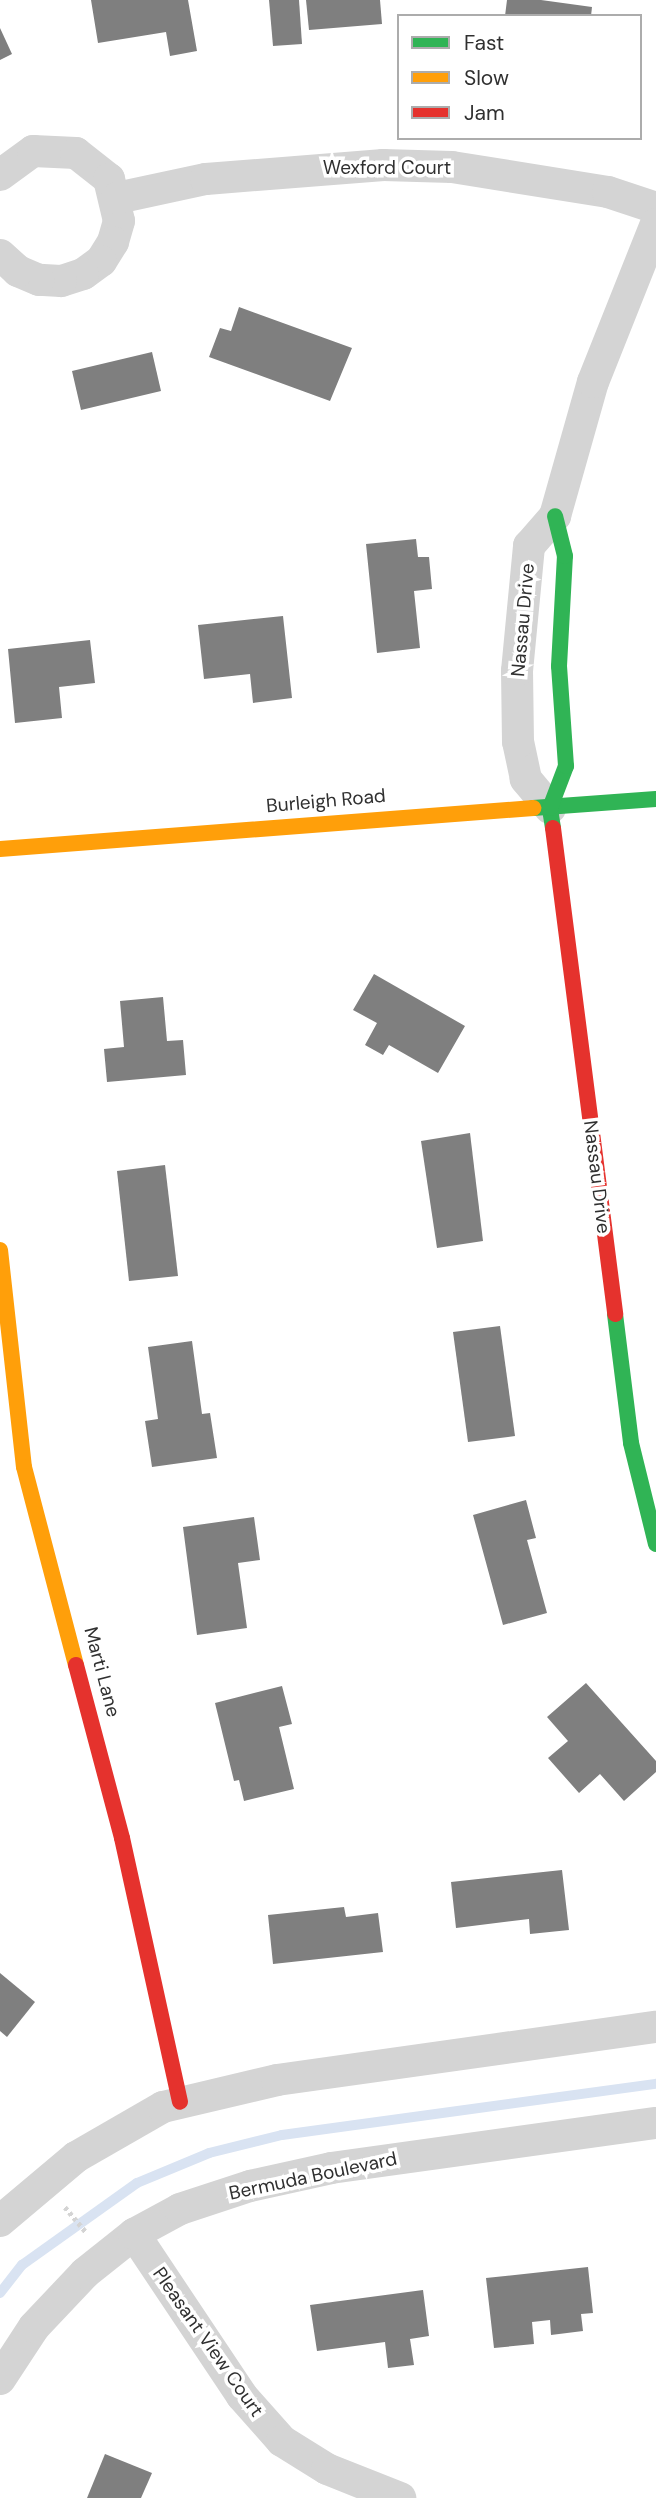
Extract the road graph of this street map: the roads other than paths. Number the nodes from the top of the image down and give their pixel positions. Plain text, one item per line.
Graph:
1 (0, 175) edge
2 (117, 198) junction
3 (656, 208) edge
4 (653, 242) edge
5 (0, 255) edge
6 (555, 516) junction
7 (656, 799) edge
8 (550, 808) junction
9 (0, 849) edge
10 (0, 1250) edge
11 (10, 1438) edge
12 (656, 1544) edge
13 (656, 2027) edge
14 (180, 2102) junction
15 (656, 2123) edge
16 (0, 2221) edge
17 (134, 2234) junction
18 (0, 2379) edge
19 (400, 2498) edge

1 - 2 street
2 - 3 street, Wexford Court
2 - 5 street
4 - 6 street, Nassau Drive
6 - 8 street, Nassau Drive
6 - 8 street, Nassau Drive
7 - 8 street, Burleigh Road
8 - 9 street, Burleigh Road
8 - 12 street, Nassau Drive
10 - 11 street, Marti Lane
11 - 14 street, Marti Lane
13 - 14 street
14 - 16 street
15 - 17 street, Bermuda Boulevard
17 - 18 street, Bermuda Boulevard
17 - 19 street, Pleasant View Court

